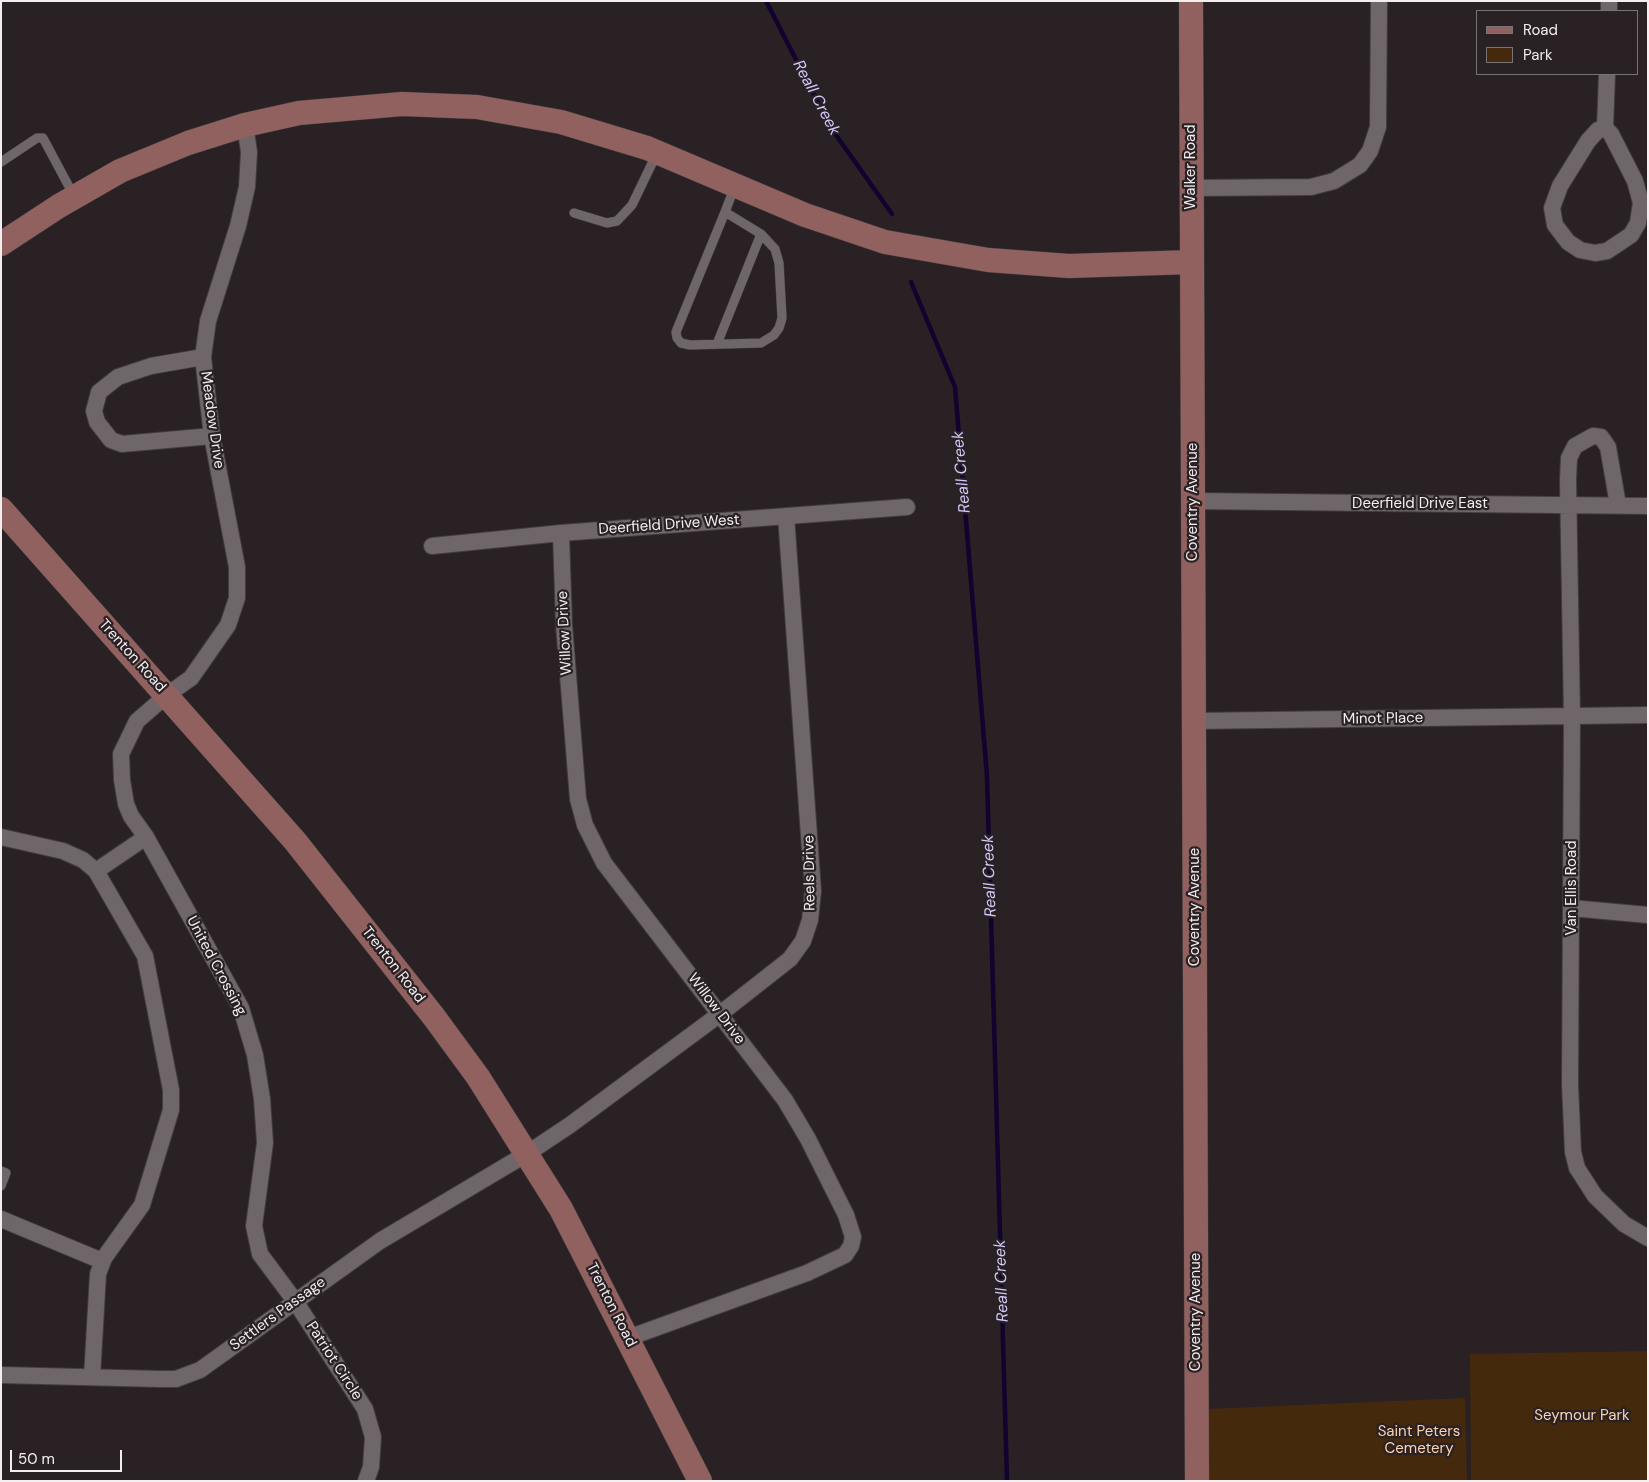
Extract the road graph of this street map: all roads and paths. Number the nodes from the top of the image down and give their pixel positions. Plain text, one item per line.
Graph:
1 (1191, 1) edge
2 (1379, 1) edge
3 (1607, 75) edge
4 (245, 125) junction
5 (1605, 128) junction
6 (657, 152) junction
7 (1, 162) edge
8 (735, 186) junction
9 (1191, 188) junction
10 (74, 197) junction
11 (725, 212) junction
12 (574, 213) dead end
13 (761, 234) junction
14 (1, 244) edge
15 (1192, 262) junction
16 (1192, 333) joint
17 (717, 344) junction
18 (204, 357) junction
19 (212, 436) junction
20 (1192, 501) junction
21 (1569, 505) junction
22 (1618, 506) junction
23 (1648, 506) edge
24 (906, 507) dead end
25 (1, 509) edge
26 (786, 516) junction
27 (561, 533) junction
28 (432, 546) dead end
29 (167, 695) junction
30 (1648, 715) edge
31 (1572, 717) junction
32 (1194, 722) junction
33 (1, 837) edge
34 (146, 837) junction
35 (96, 871) junction
36 (1571, 908) junction
37 (1648, 915) edge
38 (720, 1014) junction
39 (528, 1154) junction
40 (1, 1171) edge
41 (1, 1186) edge
42 (1, 1219) edge
43 (1648, 1238) edge
44 (102, 1260) junction
45 (295, 1301) junction
46 (628, 1338) junction
47 (1, 1375) edge
48 (92, 1377) junction
49 (366, 1481) edge
50 (700, 1481) edge
51 (1197, 1481) edge

1 - 9 street, Walker Road
2 - 9 street
3 - 5 street
4 - 6 street
4 - 10 street
4 - 18 street, Meadow Drive
5 - 5 street
6 - 8 street
6 - 12 lane
7 - 10 lane
8 - 11 lane
8 - 15 street
9 - 15 street, Walker Road
10 - 14 street
11 - 13 lane
11 - 17 lane
13 - 17 lane
13 - 17 lane
15 - 16 street, Walker Road
16 - 20 street, Coventry Avenue
18 - 19 street, Meadow Drive
18 - 19 street
19 - 29 street, Meadow Drive
20 - 21 street, Deerfield Drive East
20 - 32 street, Coventry Avenue
21 - 22 street, Deerfield Drive East
21 - 22 street, Van Ellis Road
21 - 31 street, Van Ellis Road
22 - 23 street, Deerfield Drive East
24 - 26 street, Deerfield Drive West
25 - 29 street, Trenton Road
26 - 27 street, Deerfield Drive West
26 - 38 street, Reels Drive
27 - 28 street, Deerfield Drive West
27 - 38 street, Willow Drive
29 - 34 street, Meadow Drive
29 - 39 street, Trenton Road
30 - 31 street, Minot Place
31 - 32 street, Minot Place
31 - 36 street, Van Ellis Road
32 - 51 street, Coventry Avenue
33 - 35 street
34 - 35 street
34 - 45 street, United Crossing
35 - 44 street
36 - 37 street
36 - 43 street, Van Ellis Road
38 - 39 street, Reels Drive
38 - 46 street, Willow Drive
39 - 45 street, Settlers Passage
39 - 46 street, Trenton Road
40 - 41 lane
42 - 44 street
44 - 48 street
45 - 48 street, Settlers Passage
45 - 49 street, Patriot Circle
46 - 50 street, Trenton Road
47 - 48 street, Settlers Passage

